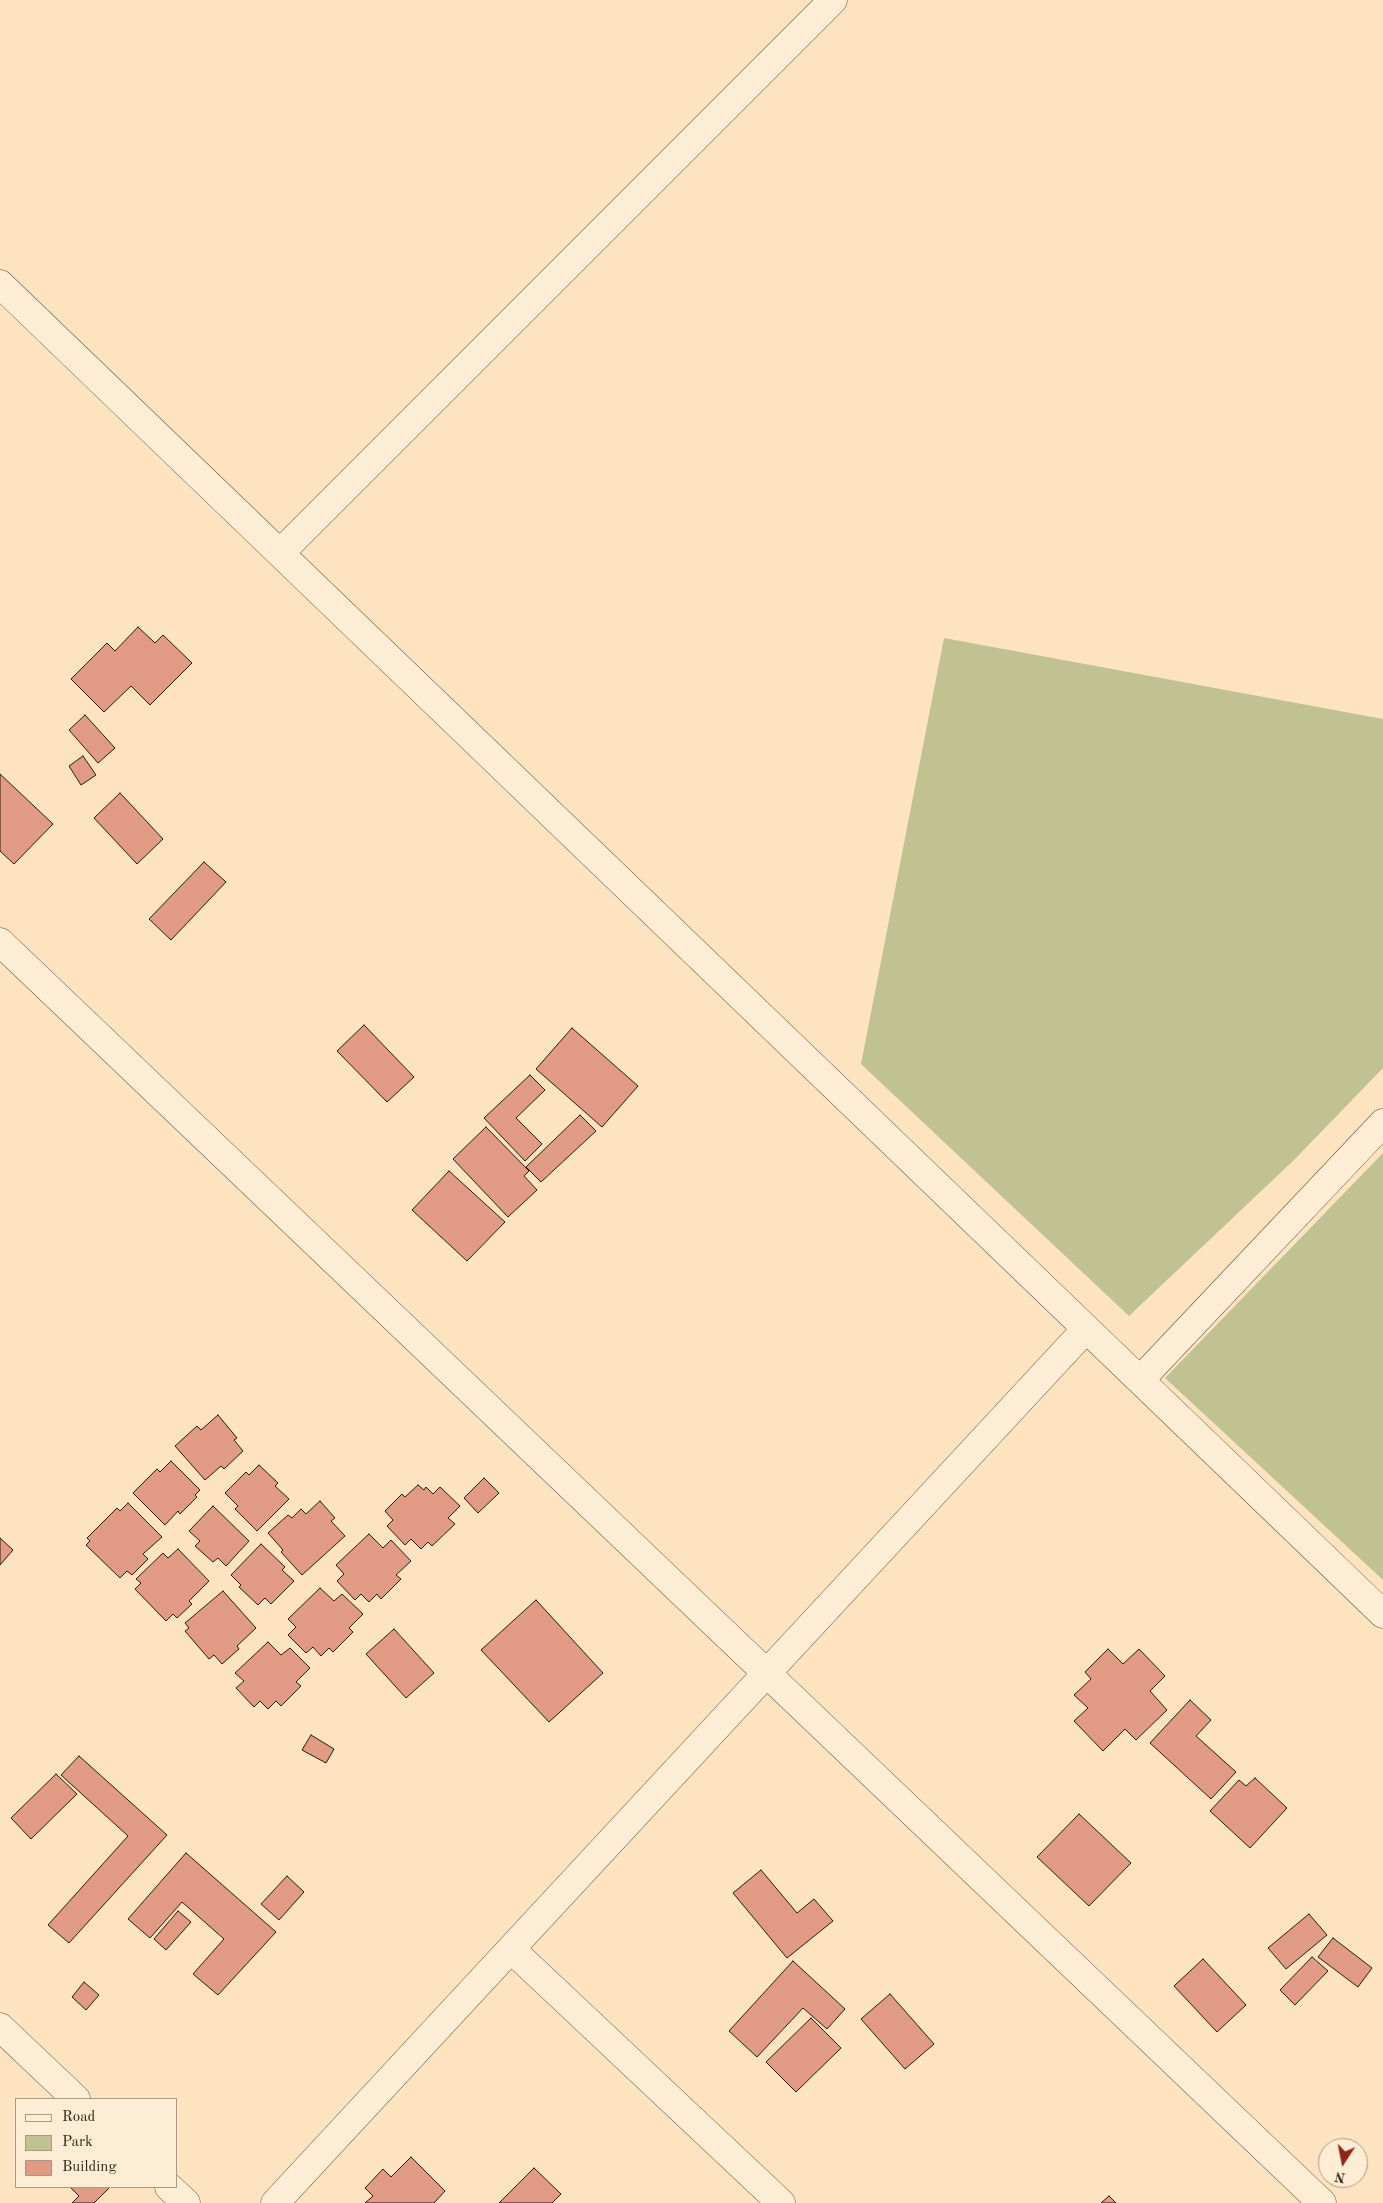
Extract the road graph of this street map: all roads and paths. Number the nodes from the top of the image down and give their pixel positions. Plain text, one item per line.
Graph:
1 (833, 0) edge
2 (0, 284) edge
3 (280, 553) junction
4 (0, 942) edge
5 (1383, 1123) edge
6 (1086, 1329) junction
7 (1140, 1380) junction
8 (1383, 1614) edge
9 (766, 1674) junction
10 (511, 1949) junction
11 (0, 2027) edge
12 (75, 2098) edge
13 (170, 2188) edge
14 (186, 2203) edge
15 (275, 2203) edge
16 (782, 2203) edge
17 (1322, 2203) edge

1 - 3 street
2 - 3 street
3 - 6 street
4 - 9 street
5 - 7 street
6 - 7 street
6 - 9 street
7 - 8 street
9 - 10 street
9 - 17 street
10 - 15 street
10 - 16 street
11 - 12 street
13 - 14 street

